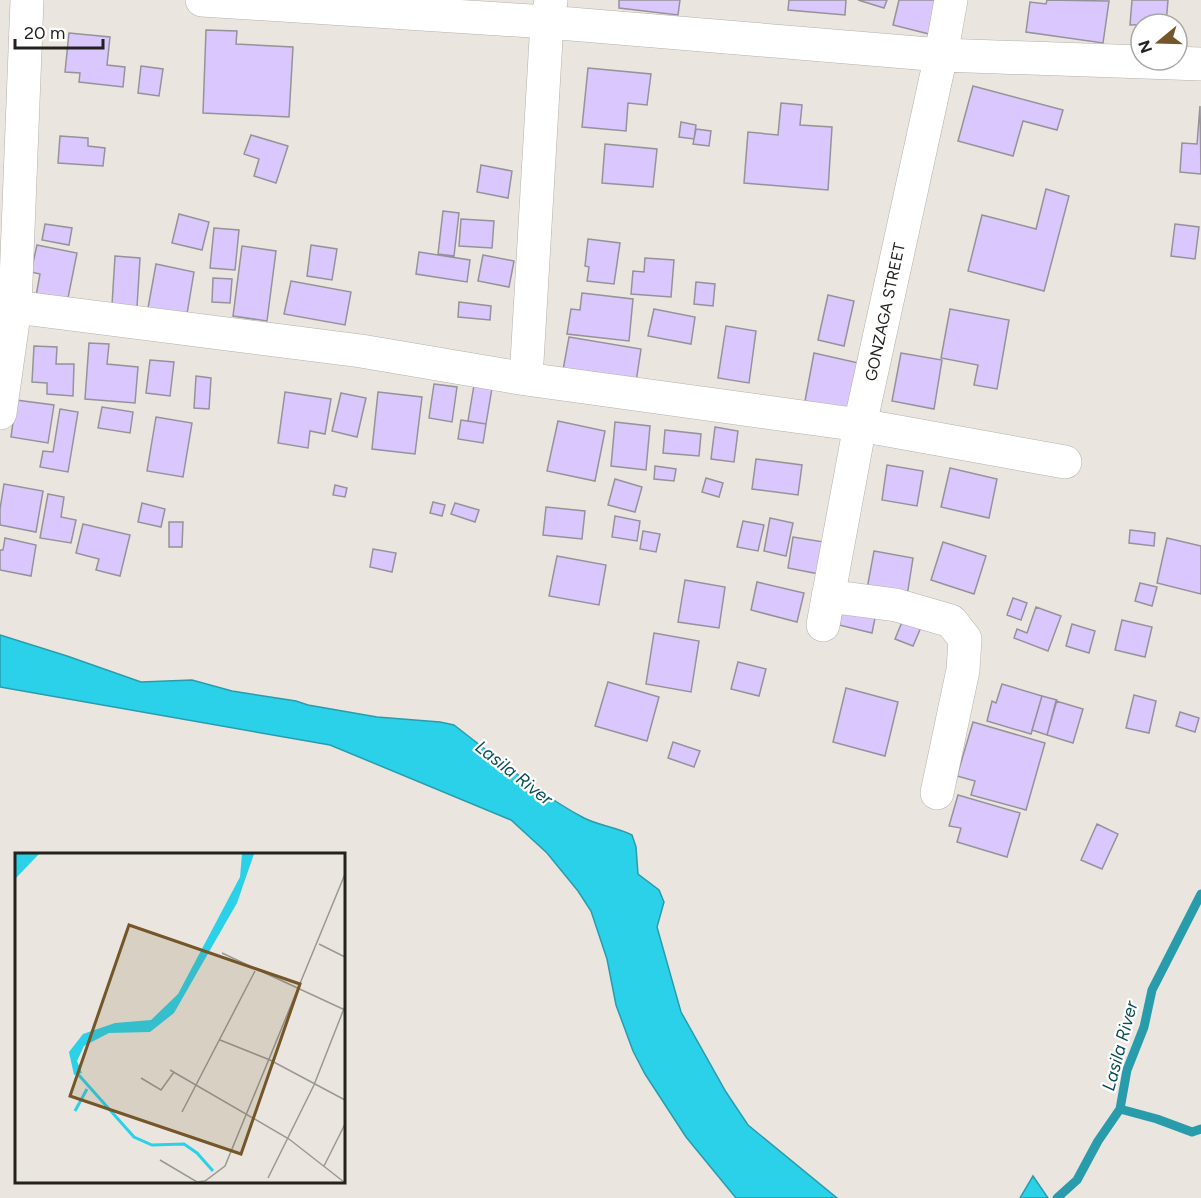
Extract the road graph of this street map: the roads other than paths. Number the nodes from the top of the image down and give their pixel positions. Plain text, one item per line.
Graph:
1 (27, 0) edge
2 (202, 0) edge
3 (951, 0) edge
4 (549, 11) edge
5 (941, 55) junction
6 (1201, 64) edge
7 (15, 307) junction
8 (526, 379) junction
9 (0, 414) edge
10 (860, 425) junction
11 (1065, 462) dead end
12 (937, 793) dead end

1 - 7 street
2 - 4 street
3 - 5 street, GONZAGA STREET
4 - 5 street
4 - 8 street
5 - 6 street
5 - 10 street, GONZAGA STREET
7 - 8 street
7 - 9 street
8 - 10 street
10 - 11 street
10 - 12 street, GONZAGA STREET

